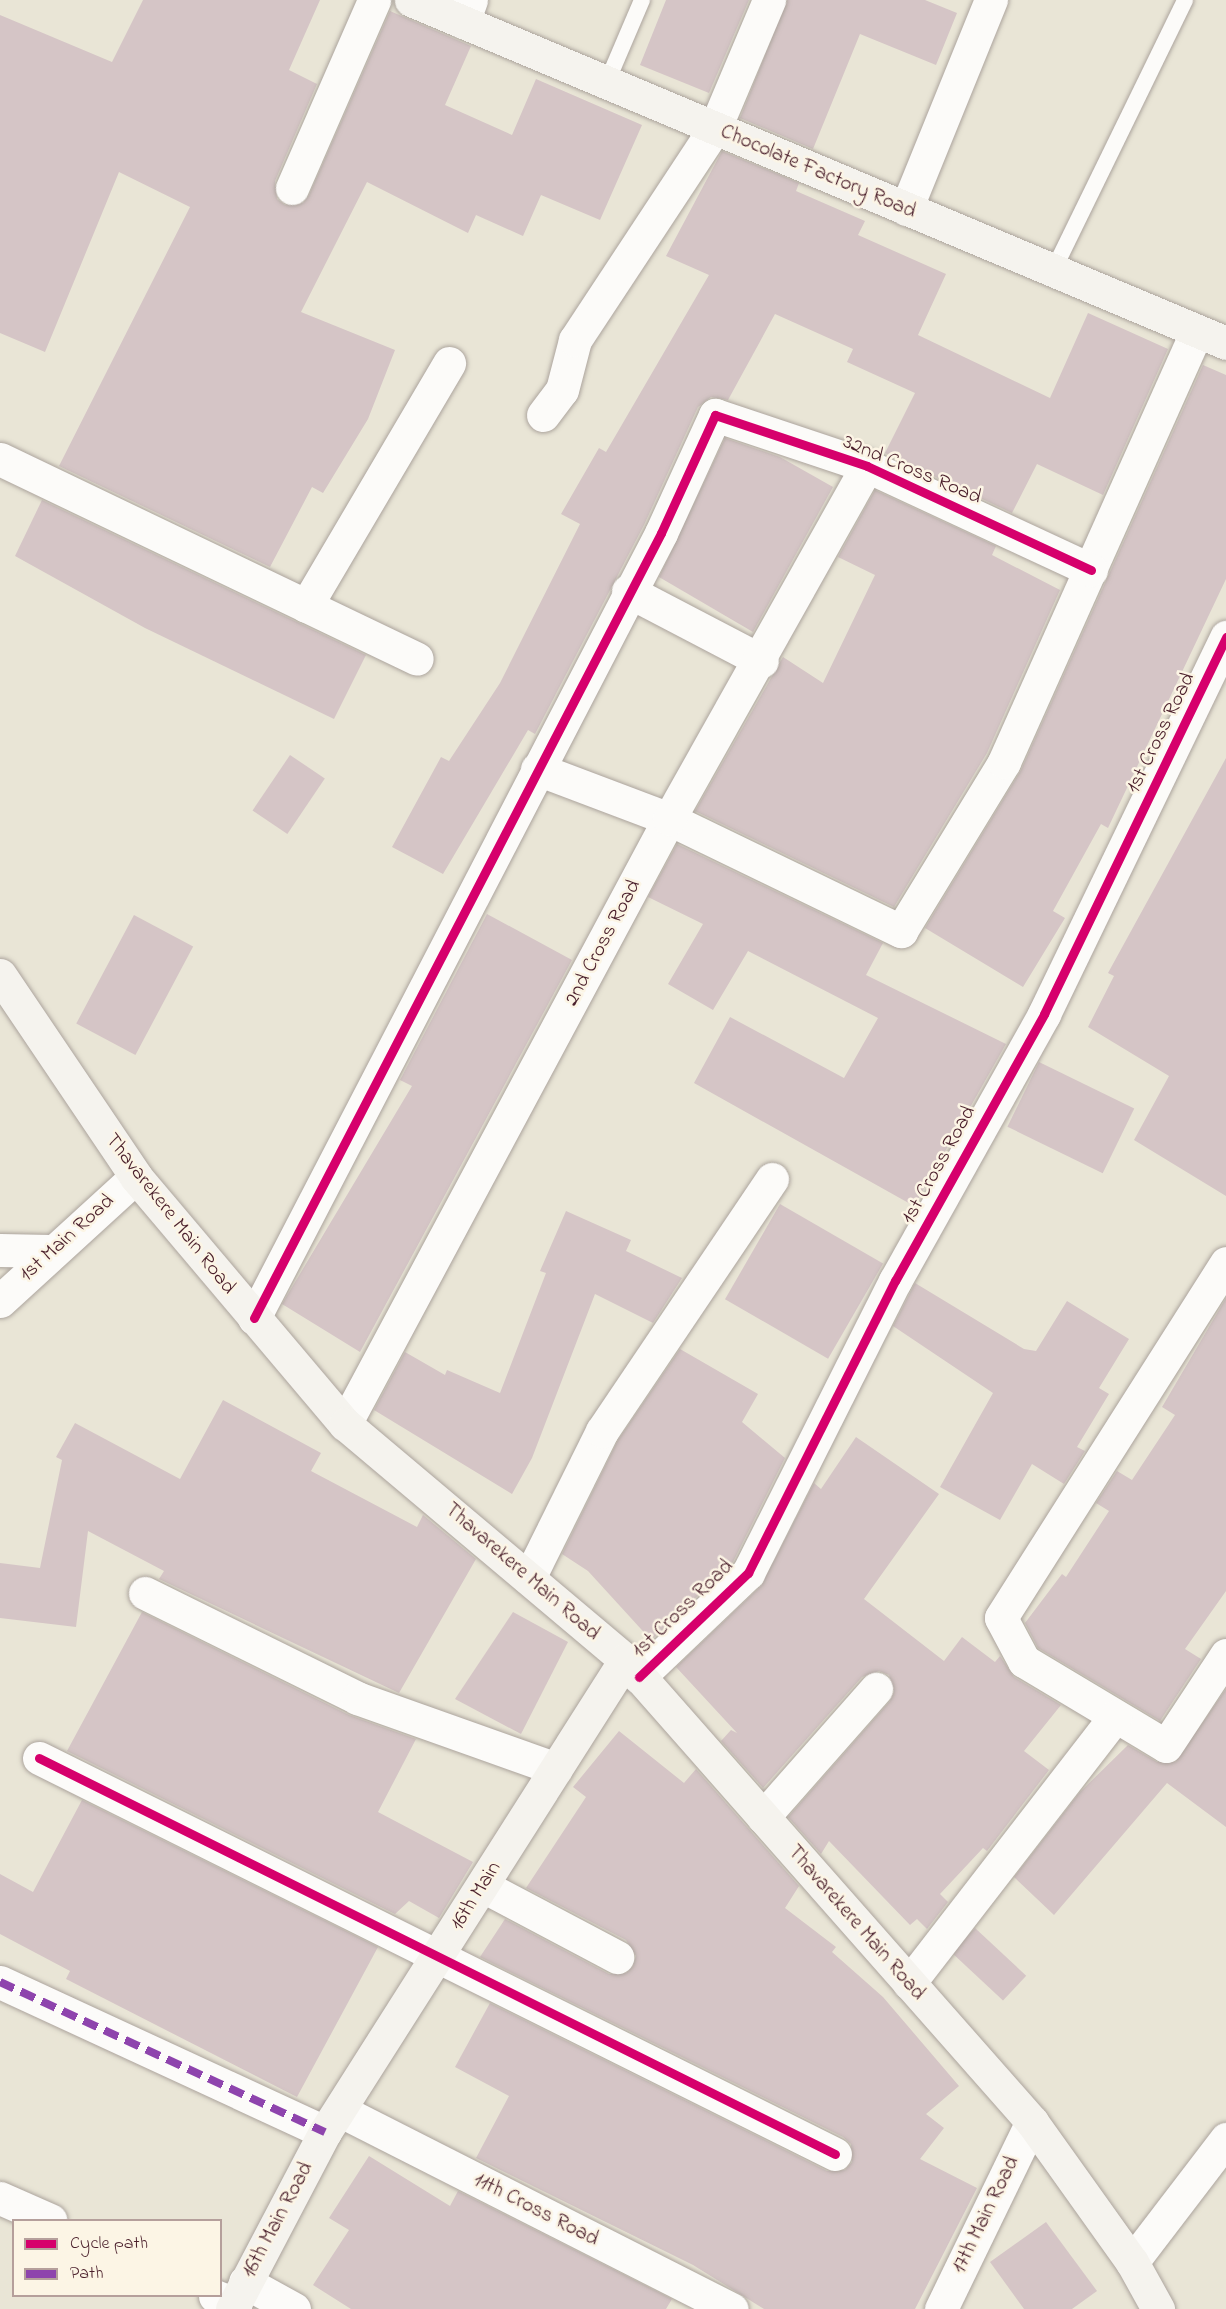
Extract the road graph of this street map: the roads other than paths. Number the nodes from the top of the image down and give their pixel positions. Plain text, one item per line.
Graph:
1 (374, 0) edge
2 (411, 0) edge
3 (642, 0) edge
4 (769, 0) edge
5 (991, 0) edge
6 (1185, 0) edge
7 (467, 11) edge
8 (607, 82) junction
9 (715, 128) junction
10 (292, 188) dead end
11 (906, 209) junction
12 (1053, 271) junction
13 (1211, 337) edge
14 (449, 363) dead end
15 (543, 415) dead end
16 (0, 459) edge
17 (867, 466) junction
18 (1090, 570) junction
19 (628, 591) junction
20 (306, 606) junction
21 (1226, 637) edge
22 (417, 659) dead end
23 (762, 661) junction
24 (537, 769) junction
25 (669, 819) junction
26 (0, 975) edge
27 (136, 1177) junction
28 (772, 1179) dead end
29 (0, 1250) edge
30 (50, 1251) junction
31 (1226, 1263) edge
32 (0, 1301) edge
33 (254, 1318) junction
34 (345, 1424) junction
35 (529, 1578) junction
36 (145, 1593) dead end
37 (1226, 1655) edge
38 (632, 1668) junction
39 (876, 1689) dead end
40 (1115, 1716) junction
41 (39, 1758) dead end
42 (556, 1769) junction
43 (762, 1817) junction
44 (483, 1886) junction
45 (617, 1957) dead end
46 (436, 1960) junction
47 (0, 1982) edge
48 (909, 1983) junction
49 (333, 2122) junction
50 (1032, 2122) junction
51 (1226, 2139) edge
52 (835, 2154) dead end
53 (0, 2198) edge
54 (48, 2219) edge
55 (1132, 2262) junction
56 (232, 2298) edge
57 (294, 2309) edge
58 (732, 2309) edge
59 (941, 2309) edge
60 (1158, 2309) edge

1 - 10 street
2 - 7 street, Chocolate Factory Road
3 - 8 lane
4 - 9 street
5 - 11 street
6 - 12 lane
7 - 8 street, Chocolate Factory Road
8 - 9 street, Chocolate Factory Road
9 - 11 street, Chocolate Factory Road
9 - 15 street
11 - 12 street, Chocolate Factory Road
12 - 13 street, Chocolate Factory Road
13 - 18 street
14 - 20 street
16 - 20 street
17 - 18 street, 32nd Cross Road
17 - 19 street, 32nd Cross Road
17 - 23 street, 2nd Cross Road
18 - 25 street
19 - 23 street
19 - 24 street
20 - 22 street
21 - 38 street, 1st Cross Road
23 - 25 street, 2nd Cross Road
24 - 25 street
24 - 33 street
25 - 34 street, 2nd Cross Road
26 - 27 street, Thavarekere Main Road
27 - 30 street, 1st Main Road
27 - 33 street, Thavarekere Main Road
28 - 35 street
29 - 30 street
30 - 32 street, 1st Main Road
31 - 40 street
33 - 34 street, Thavarekere Main Road
34 - 35 street, Thavarekere Main Road
35 - 38 street, Thavarekere Main Road
36 - 42 street
37 - 40 street
38 - 42 street, 16th Main
38 - 43 street, Thavarekere Main Road
39 - 43 street
40 - 48 street
41 - 46 street
42 - 44 street, 16th Main
43 - 48 street, Thavarekere Main Road
44 - 45 street
44 - 46 street, 16th Main
46 - 49 street, 16th Main
46 - 52 street
47 - 49 street, 11th Cross Road
48 - 50 street, Thavarekere Main Road
49 - 56 street, 16th Main Road
49 - 58 street, 11th Cross Road
50 - 55 street, Thavarekere Main Road
50 - 59 street, 17th Main Road
51 - 55 street
53 - 54 street
55 - 60 street, Thavarekere Main Road
56 - 57 street

